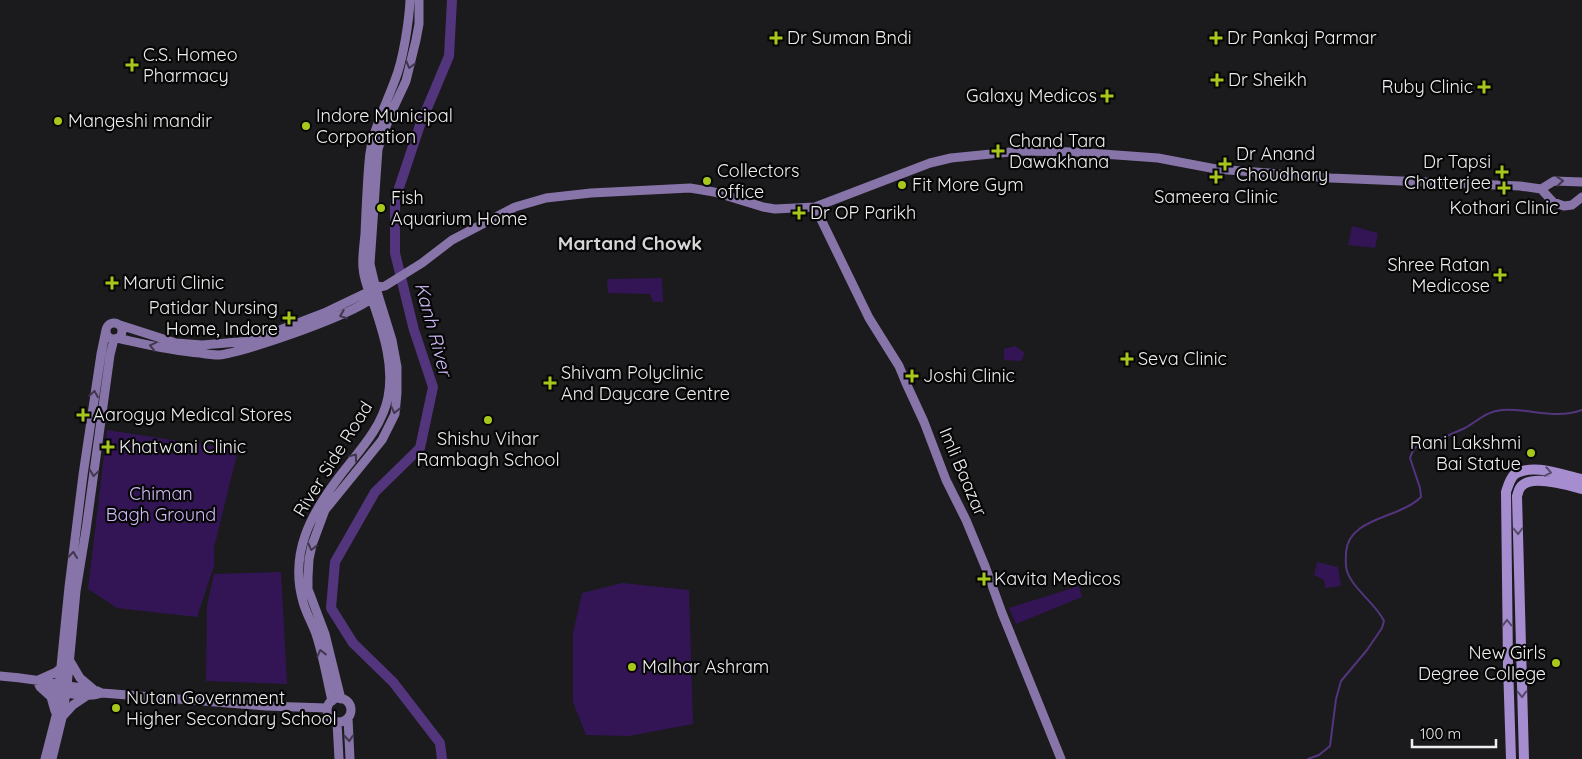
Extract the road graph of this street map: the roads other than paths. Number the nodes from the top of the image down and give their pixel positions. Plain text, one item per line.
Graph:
1 (410, 0) edge
2 (419, 0) edge
3 (405, 36) junction
4 (416, 40) junction
5 (1582, 182) edge
6 (1540, 189) junction
7 (1582, 197) edge
8 (815, 206) junction
9 (376, 290) junction
10 (120, 325) junction
11 (106, 330) junction
12 (115, 338) junction
13 (1582, 479) edge
14 (1582, 488) edge
15 (70, 661) junction
16 (62, 668) junction
17 (0, 676) edge
18 (0, 682) edge
19 (38, 682) junction
20 (63, 688) junction
21 (95, 692) junction
22 (333, 702) junction
23 (59, 717) junction
24 (348, 718) junction
25 (337, 722) junction
26 (45, 759) edge
27 (52, 759) edge
28 (339, 759) edge
29 (350, 759) edge
30 (1061, 759) edge
31 (1511, 759) edge
32 (1524, 759) edge

1 - 3 main road, River Side Road
2 - 4 main road, River Side Road
3 - 4 main road
3 - 9 main road, River Side Road
4 -> 9 main road, River Side Road
6 -> 5 main road
6 - 7 main road
6 - 8 main road
8 - 9 main road
8 - 30 main road, Imli Baazar
9 - 10 main road
9 -> 12 main road
9 - 22 main road, River Side Road
10 - 11 main road
10 - 12 main road
11 - 12 main road
16 -> 11 main road
12 -> 15 main road
31 -> 13 main road
14 -> 32 main road
15 - 20 main road
15 - 21 main road
16 - 19 main road
16 - 20 main road
17 - 19 main road
18 - 19 main road
19 - 20 main road
19 - 23 main road
20 - 21 main road
20 - 23 main road
21 - 22 main road
21 - 23 main road
22 - 24 main road
22 - 25 main road
23 - 26 main road
23 - 27 main road
24 - 25 main road
24 -> 29 main road
25 - 28 main road

